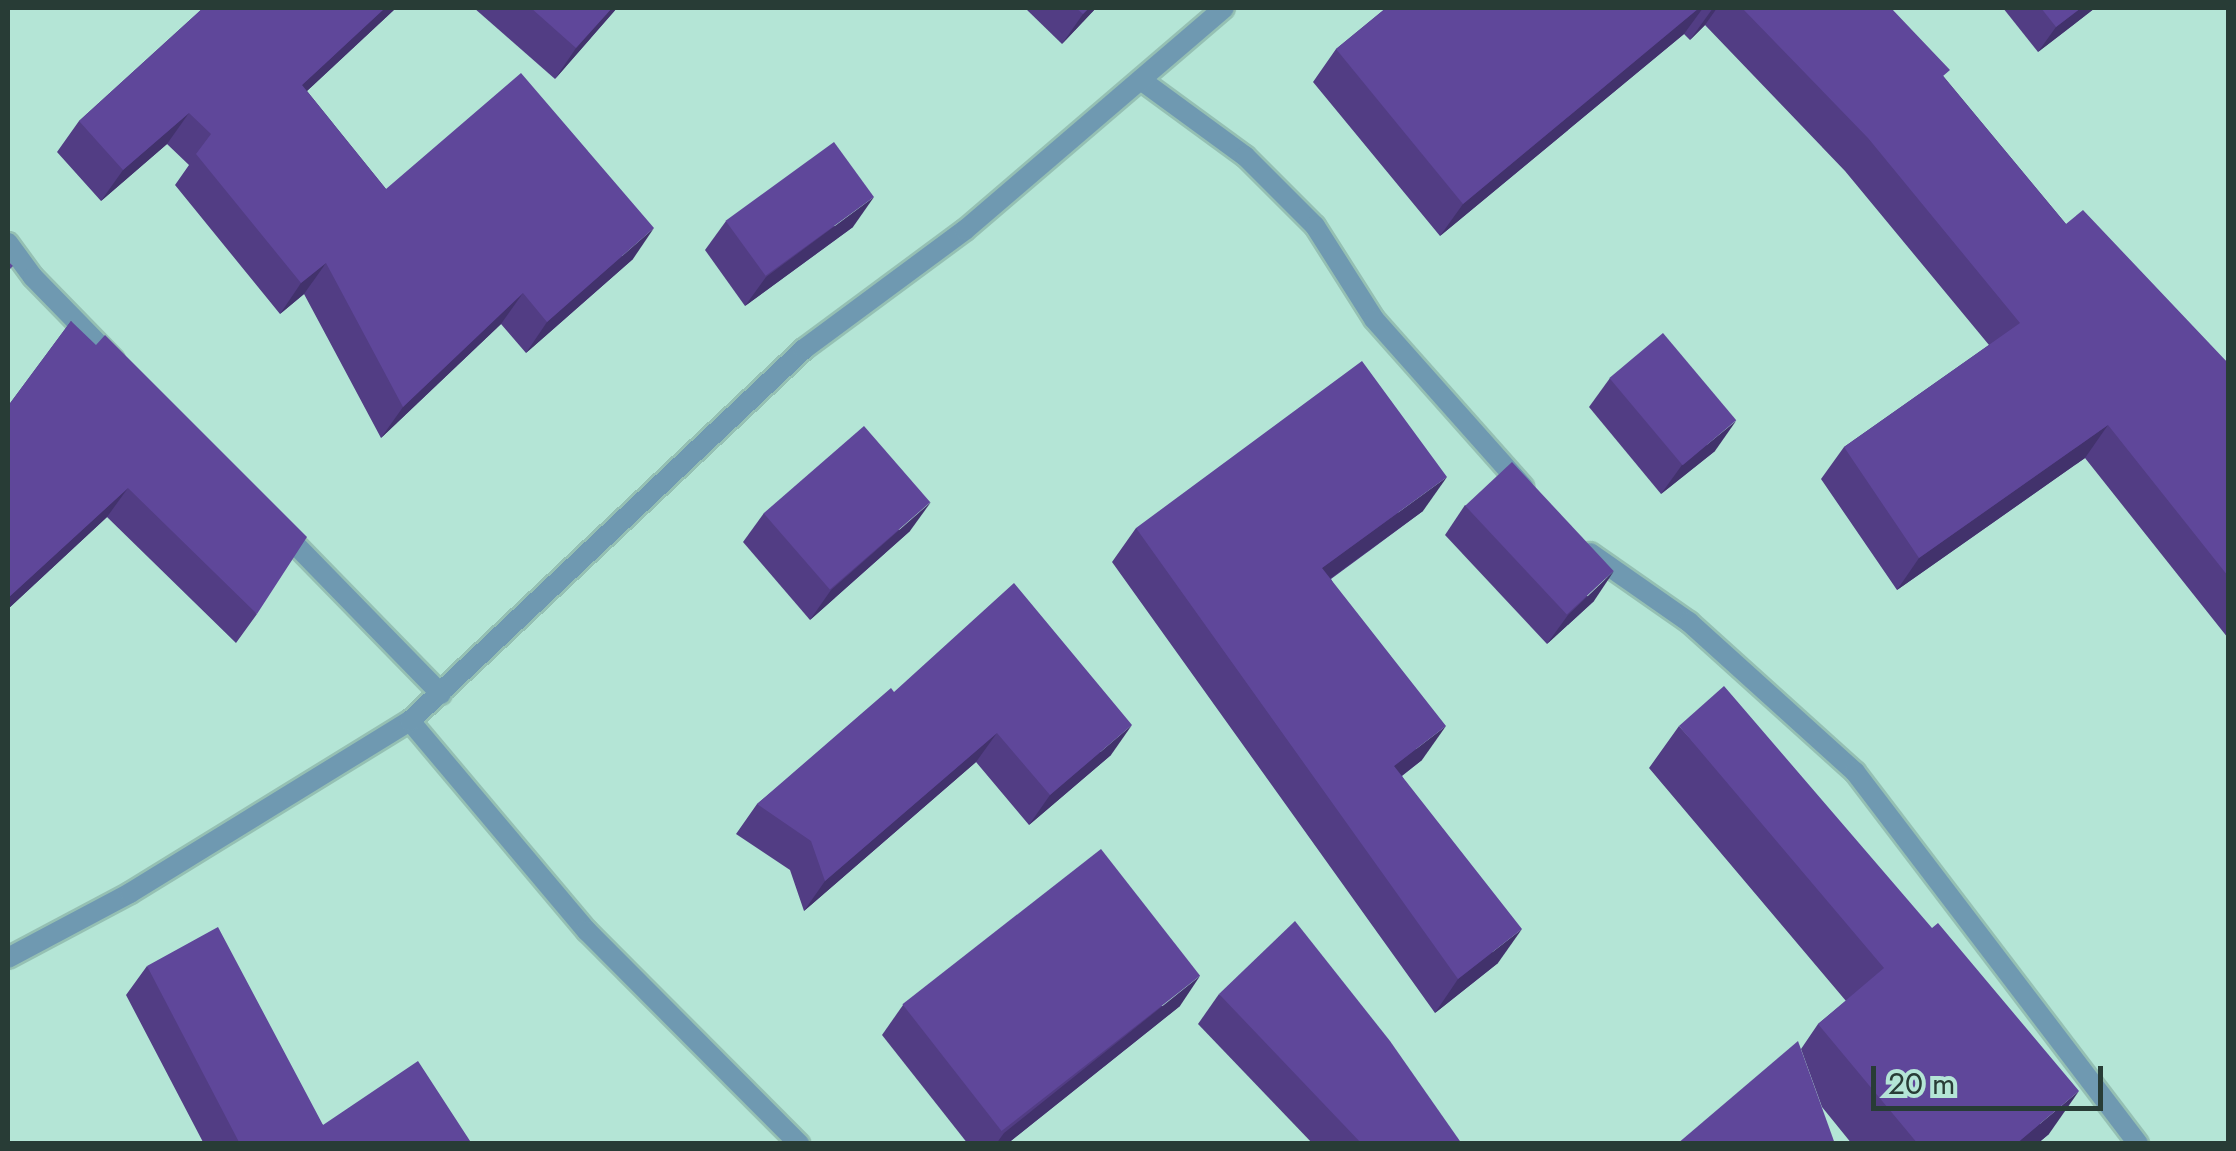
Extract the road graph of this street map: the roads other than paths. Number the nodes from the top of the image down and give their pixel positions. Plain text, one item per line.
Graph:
1 (1224, 8) edge
2 (1141, 80) junction
3 (8, 243) edge
4 (128, 374) edge
5 (1536, 501) edge
6 (264, 513) edge
7 (1572, 540) edge
8 (441, 694) junction
9 (410, 721) junction
10 (8, 958) edge
11 (800, 1144) edge
12 (2138, 1144) edge

1 - 2 street
2 - 5 street
2 - 8 street
3 - 4 street
6 - 8 street
7 - 12 street
8 - 9 street
9 - 10 street
9 - 11 street

